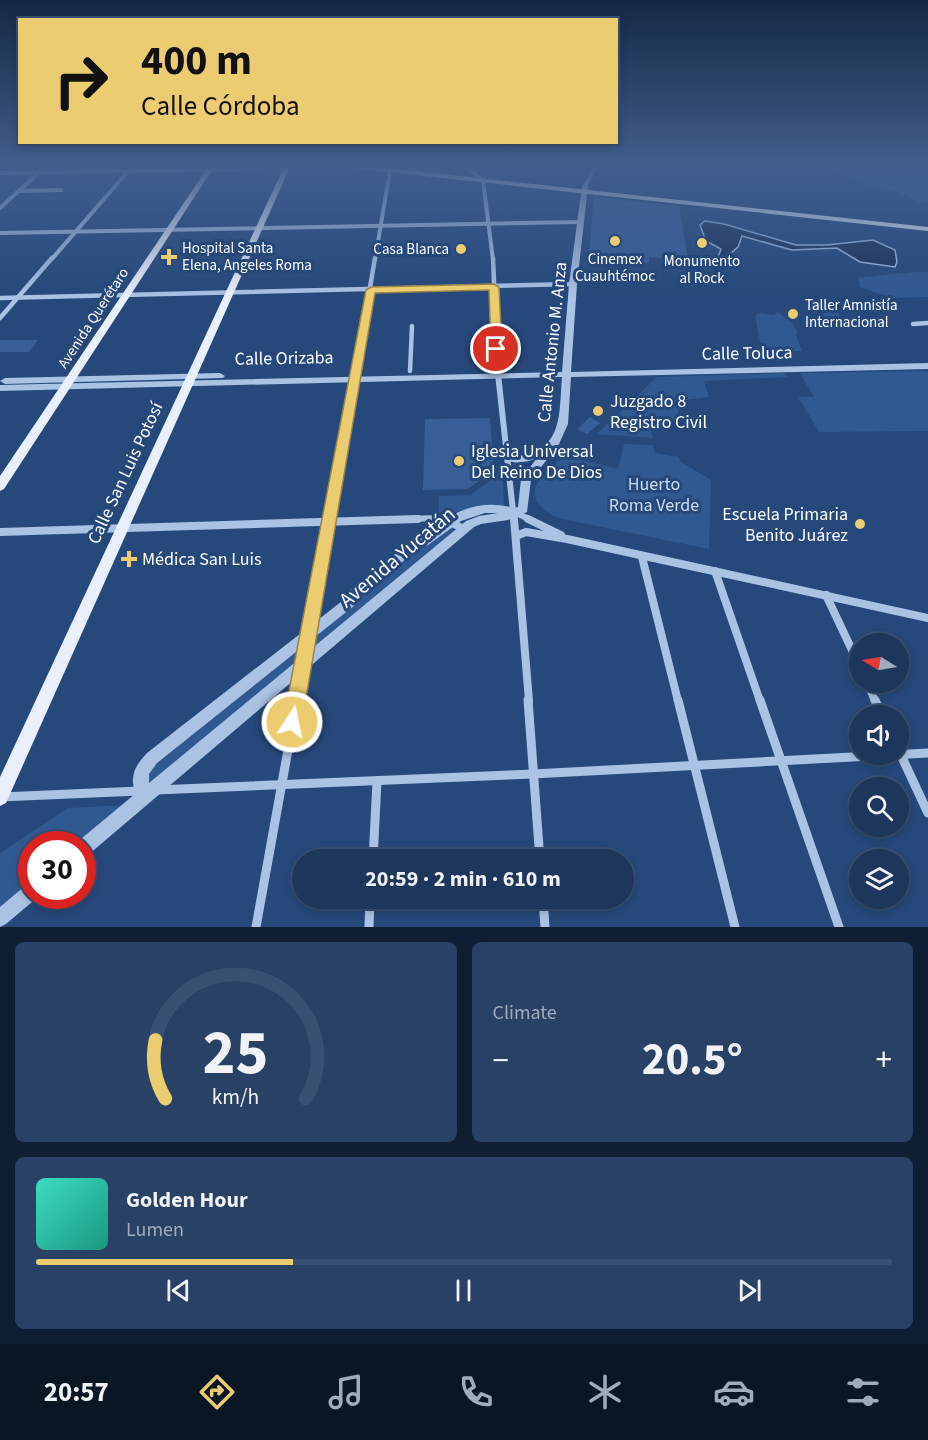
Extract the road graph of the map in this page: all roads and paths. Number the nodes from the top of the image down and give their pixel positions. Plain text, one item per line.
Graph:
1 (94, 210) edge
2 (182, 210) edge
3 (268, 210) edge
4 (382, 210) edge
5 (487, 210) edge
6 (582, 210) edge
7 (767, 210) edge
8 (799, 210) edge
9 (580, 222) junction
10 (928, 223) edge
11 (489, 224) junction
12 (379, 225) junction
13 (260, 227) junction
14 (170, 229) junction
15 (928, 229) edge
16 (76, 231) junction
17 (0, 233) edge
18 (375, 254) junction
19 (421, 254) dead end
20 (573, 284) junction
21 (494, 287) junction
22 (371, 290) junction
23 (230, 292) junction
24 (126, 294) junction
25 (18, 297) junction
26 (0, 298) edge
27 (0, 318) edge
28 (928, 323) edge
29 (913, 324) dead end
30 (412, 326) dead end
31 (928, 359) edge
32 (854, 364) junction
33 (928, 366) edge
34 (568, 370) junction
35 (410, 371) junction
36 (498, 373) junction
37 (356, 376) junction
38 (190, 380) junction
39 (0, 381) edge
40 (68, 383) junction
41 (0, 388) edge
42 (549, 448) junction
43 (507, 458) junction
44 (0, 486) edge
45 (513, 512) junction
46 (451, 520) junction
47 (330, 522) junction
48 (122, 529) junction
49 (464, 529) junction
50 (0, 532) edge
51 (516, 536) junction
52 (567, 538) junction
53 (642, 557) junction
54 (715, 571) junction
55 (826, 595) junction
56 (928, 618) edge
57 (308, 637) junction
58 (849, 644) edge
59 (303, 664) junction
60 (909, 753) edge
61 (928, 753) edge
62 (849, 756) edge
63 (780, 761) junction
64 (693, 765) junction
65 (905, 765) edge
66 (533, 774) junction
67 (377, 781) junction
68 (281, 785) junction
69 (147, 790) junction
70 (0, 797) edge
71 (928, 813) edge
72 (96, 836) edge
73 (374, 849) edge
74 (539, 849) edge
75 (18, 903) edge
76 (370, 909) edge
77 (544, 909) edge
78 (0, 918) edge
79 (256, 927) edge
80 (369, 927) edge
81 (545, 927) edge
82 (735, 927) edge
83 (839, 927) edge

1 - 16 street
2 - 14 main road, Avenida Querétaro
3 - 13 main road, Calle San Luis Potosí
4 - 12 street
5 - 11 street
6 - 9 street, Calle Antonio M. Anza
7 - 15 main road
8 - 10 main road
9 - 11 street
9 - 20 street, Calle Antonio M. Anza
11 - 12 street
11 - 21 street
12 - 13 street
12 - 18 street
13 - 14 street
13 - 23 main road, Calle San Luis Potosí
14 - 16 street
14 - 24 main road, Avenida Querétaro
16 - 17 street
16 - 25 street
18 - 19 street
18 - 22 street
20 - 21 street
20 - 34 street, Calle Antonio M. Anza
21 - 22 street
21 - 36 street
22 - 23 street
22 - 37 street
23 - 24 street
23 - 38 main road, Calle San Luis Potosí
24 - 25 street
24 - 40 main road, Avenida Querétaro
25 - 26 street
25 - 27 street
28 - 29 street
30 - 35 street
31 - 32 street, Calle Toluca
32 - 33 street, Calle Toluca
32 - 34 street, Calle Toluca
34 - 36 street, Calle Orizaba
34 - 42 street, Calle Antonio M. Anza
35 - 36 street, Calle Orizaba
35 - 37 street, Calle Orizaba
36 - 37 street, Calle Orizaba
36 - 43 street
37 - 38 street, Calle Orizaba
37 - 47 street
38 - 40 street, Calle Orizaba
38 - 48 main road, Calle San Luis Potosí
39 - 40 street, Calle Orizaba
40 - 41 street, Calle Orizaba
40 - 44 main road, Avenida Querétaro
42 - 43 street
42 - 45 street, Calle Antonio M. Anza
43 - 45 street
45 - 46 street, Avenida Yucatán
45 - 49 street, Avenida Yucatán
45 - 51 street
45 - 52 street
46 - 47 street
46 - 49 street
46 - 57 street, Avenida Yucatán
47 - 48 street
47 - 57 street
48 - 50 street
48 - 70 main road, Calle San Luis Potosí
49 - 59 street, Avenida Yucatán
51 - 52 street
51 - 66 street
52 - 53 street
53 - 54 street
53 - 64 street
54 - 55 street
54 - 63 street
55 - 56 street
55 - 58 street
57 - 59 street
57 - 69 street, Avenida Yucatán
59 - 68 street
59 - 69 street, Avenida Yucatán
60 - 61 street
62 - 63 street
63 - 64 street
63 - 83 street
64 - 66 street
64 - 82 street
65 - 71 street
66 - 67 street
66 - 74 street
67 - 68 street
67 - 73 street
68 - 69 street
68 - 79 street
69 - 70 street
69 - 72 street, Avenida Yucatán
75 - 78 street
76 - 80 street
77 - 81 street

